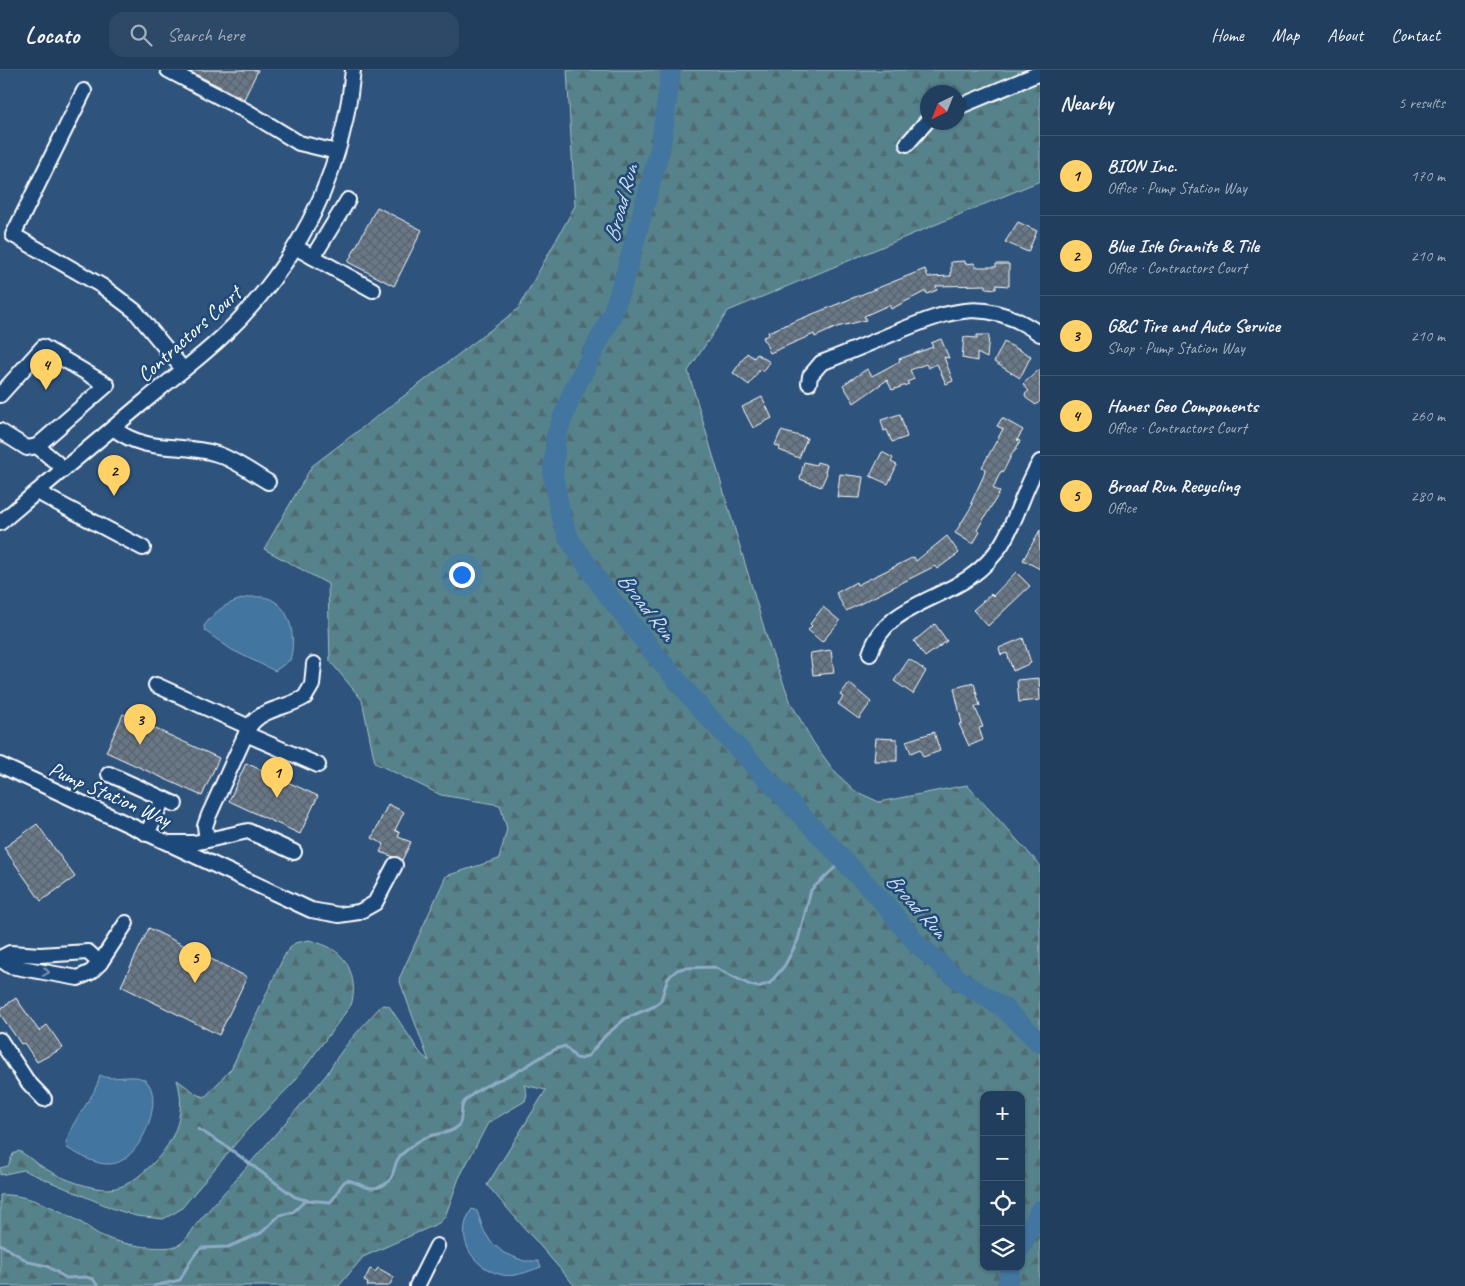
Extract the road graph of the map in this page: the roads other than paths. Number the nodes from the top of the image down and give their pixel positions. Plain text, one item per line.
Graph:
1 (168, 70) edge
2 (353, 70) edge
3 (1040, 73) edge
4 (84, 91) dead end
5 (965, 104) edge
6 (920, 129) edge
7 (906, 144) dead end
8 (338, 152) junction
9 (348, 200) dead end
10 (295, 247) junction
11 (313, 257) junction
12 (373, 290) dead end
13 (1040, 334) edge
14 (183, 369) junction
15 (809, 383) dead end
16 (0, 395) edge
17 (113, 428) junction
18 (0, 432) edge
19 (38, 446) junction
20 (1040, 462) edge
21 (64, 469) junction
22 (268, 482) dead end
23 (37, 492) junction
24 (0, 523) edge
25 (143, 548) dead end
26 (870, 654) dead end
27 (314, 664) dead end
28 (156, 685) dead end
29 (247, 730) junction
30 (0, 765) edge
31 (318, 765) dead end
32 (109, 774) dead end
33 (148, 834) junction
34 (207, 840) junction
35 (168, 843) junction
36 (294, 852) dead end
37 (395, 865) dead end
38 (126, 923) dead end
39 (0, 959) edge
40 (100, 963) junction
41 (0, 1040) edge
42 (44, 1099) dead end
43 (438, 1246) dead end
44 (417, 1286) edge

1 - 8 street
2 - 8 street, Contractors Court
3 - 5 street
4 - 14 street
6 - 7 street
8 - 10 street, Contractors Court
9 - 11 street
10 - 11 street
10 - 14 street, Contractors Court
11 - 12 street
13 - 15 street
14 - 17 street, Contractors Court
16 - 19 street
17 - 21 street, Contractors Court
17 - 22 street
18 - 19 street
19 - 21 street
20 - 26 street
21 - 23 street, Contractors Court
23 - 24 street, Contractors Court
23 - 25 street
27 - 29 street
28 - 29 street
29 - 31 street
29 - 34 street
30 - 33 street, Pump Station Way
32 - 33 street
33 - 35 street, Pump Station Way
34 - 35 street, Pump Station Way
34 - 36 street, Pump Station Way
35 - 37 street
38 - 40 street
39 - 40 street
39 -> 40 street
41 - 42 street
43 - 44 street

